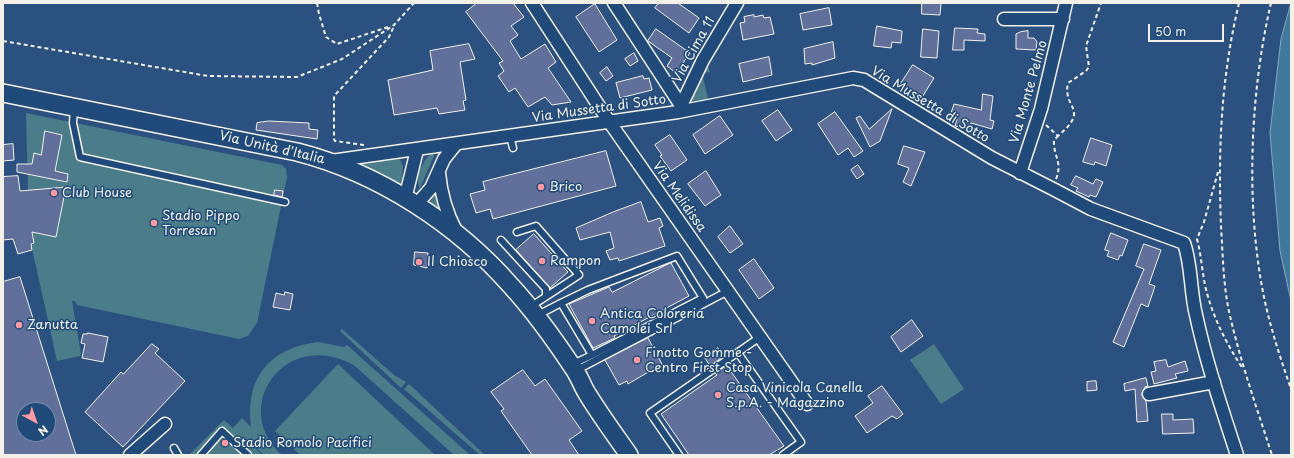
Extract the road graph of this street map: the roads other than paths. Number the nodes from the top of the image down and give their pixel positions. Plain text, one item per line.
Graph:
1 (532, 3) edge
2 (737, 3) edge
3 (1066, 3) edge
4 (620, 6) edge
5 (1004, 18) dead end
6 (1063, 18) junction
7 (3, 93) edge
8 (74, 107) junction
9 (679, 108) junction
10 (608, 120) junction
11 (510, 136) junction
12 (456, 144) junction
13 (513, 148) dead end
14 (417, 150) junction
15 (330, 161) junction
16 (439, 173) junction
17 (1020, 173) junction
18 (285, 202) dead end
19 (410, 202) junction
20 (517, 232) dead end
21 (460, 237) junction
22 (501, 240) dead end
23 (728, 291) junction
24 (546, 296) junction
25 (562, 303) junction
26 (532, 312) junction
27 (760, 338) junction
28 (738, 353) junction
29 (592, 355) junction
30 (575, 370) junction
31 (1214, 382) junction
32 (1149, 394) dead end
33 (807, 404) dead end
34 (604, 420) junction
35 (165, 424) dead end
36 (174, 448) dead end
37 (206, 450) junction
38 (130, 455) edge
39 (178, 455) edge
40 (201, 455) edge
41 (212, 455) edge
42 (248, 455) edge
43 (623, 455) edge
44 (629, 455) edge
45 (641, 455) edge
46 (679, 455) edge
47 (783, 455) edge
48 (1237, 455) edge

1 - 10 street, Via Melidissa
2 - 9 street, Via Cima 11
3 - 6 street, Via Monte Pelmo
4 - 9 street
5 - 6 street
6 - 17 street, Via Monte Pelmo
7 - 8 main road, Via Unità d'Italia
8 - 15 main road, Via Unità d'Italia
8 - 18 lane
9 - 10 street, Via Mussetta di Sotto
9 - 17 street, Via Mussetta di Sotto
10 - 11 street, Via Mussetta di Sotto
10 - 23 street, Via Melidissa
11 - 12 street, Via Mussetta di Sotto
11 - 13 lane
12 - 14 street, Via Mussetta di Sotto
12 - 16 street
14 - 15 street, Via Mussetta di Sotto
14 - 19 street
15 - 19 main road, Via Unità d'Italia
16 - 19 street
16 - 21 street
17 - 31 street, Via Mussetta di Sotto
19 - 21 main road, Via Unità d'Italia
20 - 24 lane
21 - 26 main road, Via Unità d'Italia
22 - 24 lane
23 - 27 street, Via Melidissa
23 - 30 lane
24 - 26 lane
25 - 26 lane
25 - 29 lane
25 - 29 lane
26 - 30 main road, Via Unità d'Italia
27 - 28 lane
27 - 33 street, Via Melidissa
28 - 46 lane
28 - 47 lane
29 - 30 lane
30 - 34 main road, Via Unità d'Italia
30 - 45 main road, Via Unità d'Italia
31 - 32 street
31 - 48 street, Via Mussetta di Sotto
34 - 43 street
34 - 44 main road, Via Unità d'Italia
35 - 38 street
36 - 39 lane
37 - 40 lane
37 - 41 lane
37 - 42 lane

